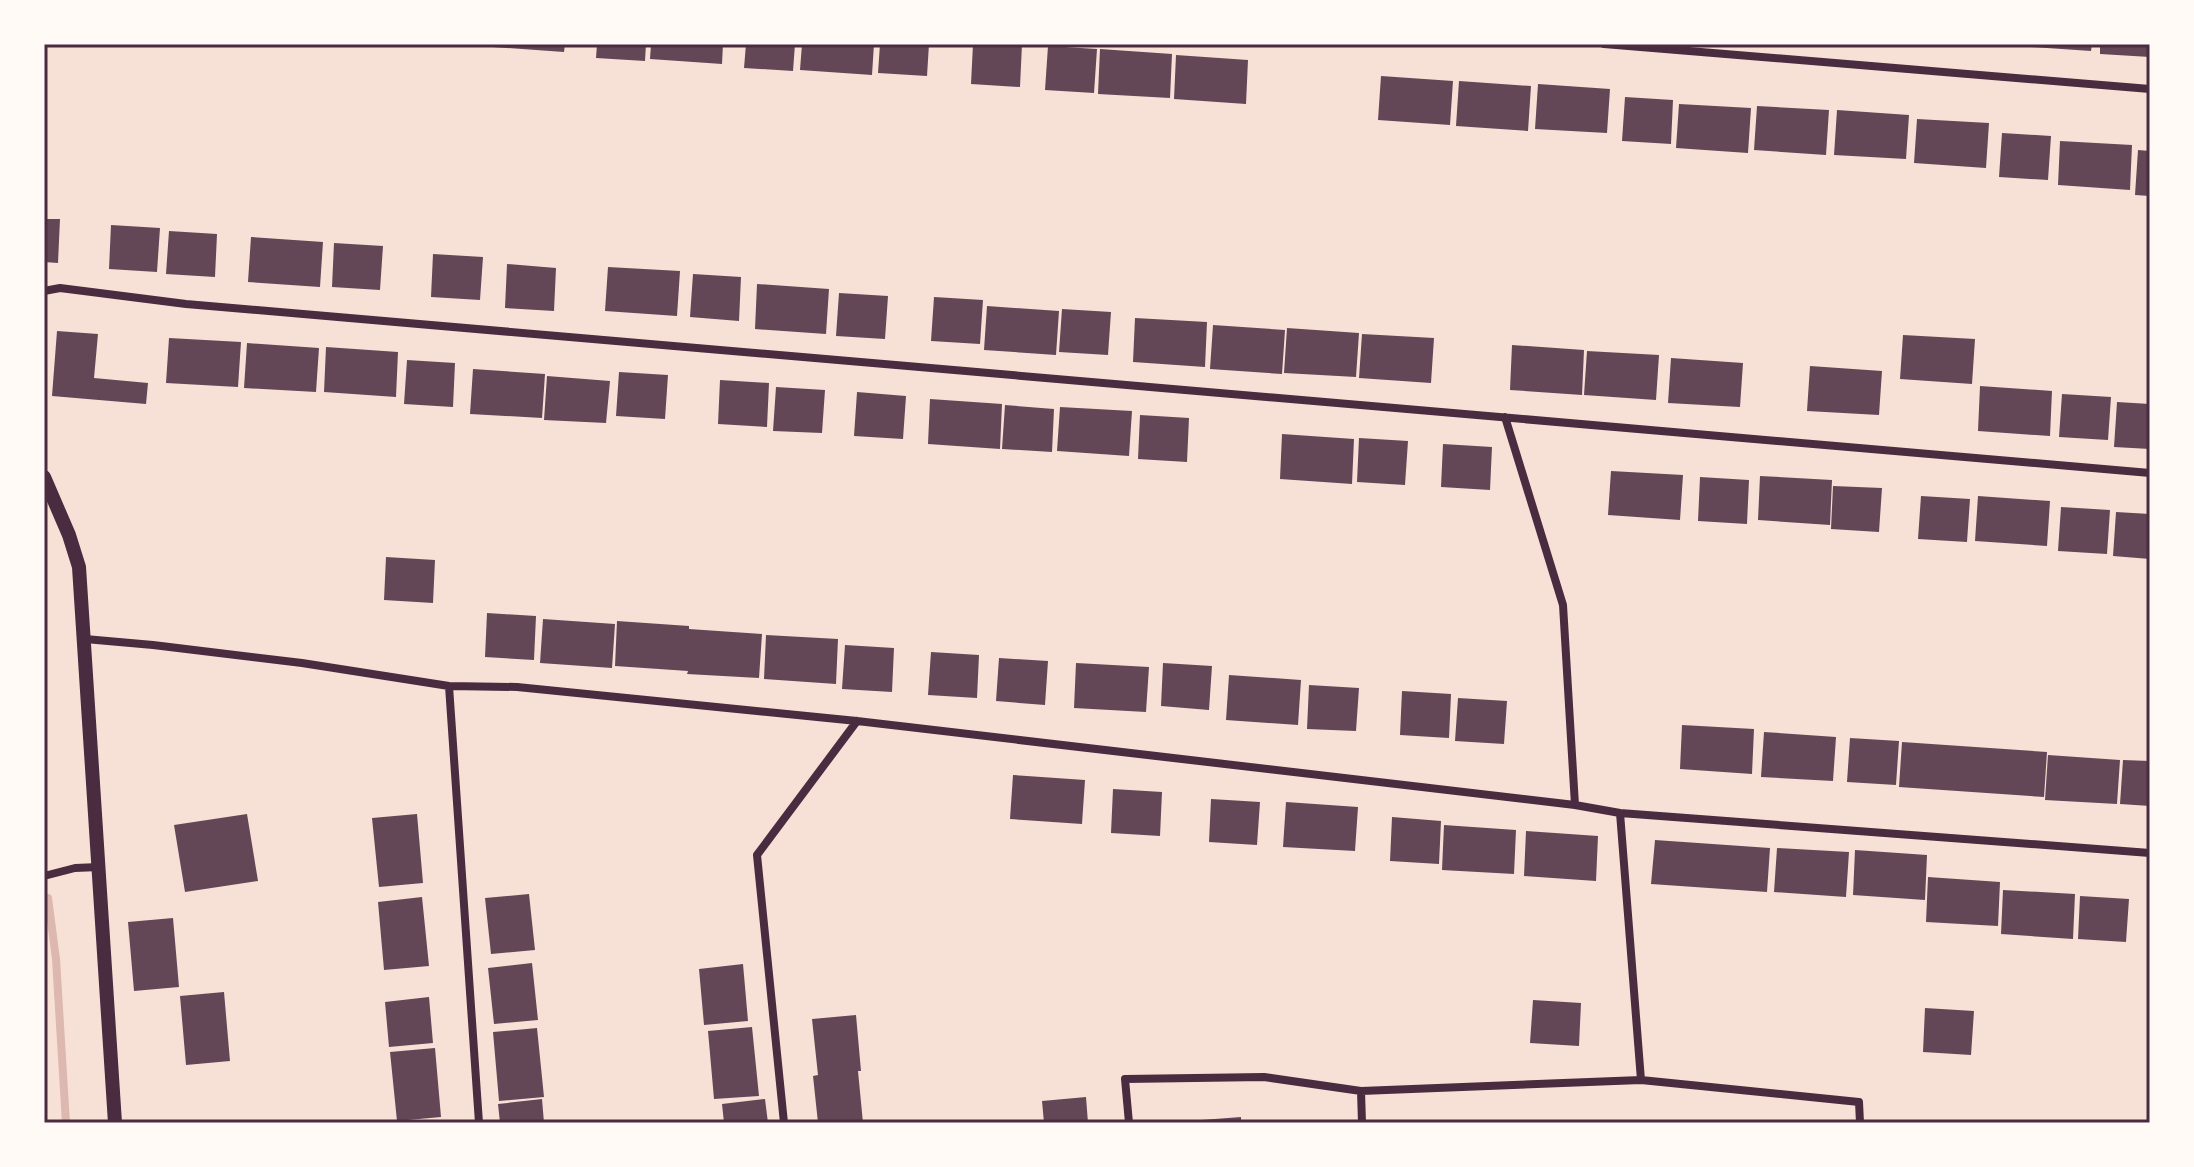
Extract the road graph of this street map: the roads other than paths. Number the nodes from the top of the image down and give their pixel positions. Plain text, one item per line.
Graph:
1 (1604, 44) edge
2 (2150, 89) edge
3 (44, 291) edge
4 (1505, 417) junction
5 (2150, 473) edge
6 (44, 477) edge
7 (85, 639) junction
8 (449, 686) junction
9 (857, 721) junction
10 (1575, 805) junction
11 (1620, 813) junction
12 (2150, 853) edge
13 (99, 867) junction
14 (44, 876) edge
15 (1641, 1080) junction
16 (1361, 1091) junction
17 (115, 1123) edge
18 (479, 1123) edge
19 (784, 1123) edge
20 (1129, 1123) edge
21 (1362, 1123) edge
22 (1860, 1123) edge

1 - 2 street
3 - 4 street
4 - 5 street
4 - 10 street
6 - 7 street
7 - 8 street
7 - 13 street
8 - 9 street
8 - 18 street
9 - 10 street
9 - 19 street
10 - 11 street
11 - 12 street
11 - 15 street
13 - 14 street
13 - 17 street
15 - 16 street
15 - 22 street
16 - 20 street
16 - 21 street

